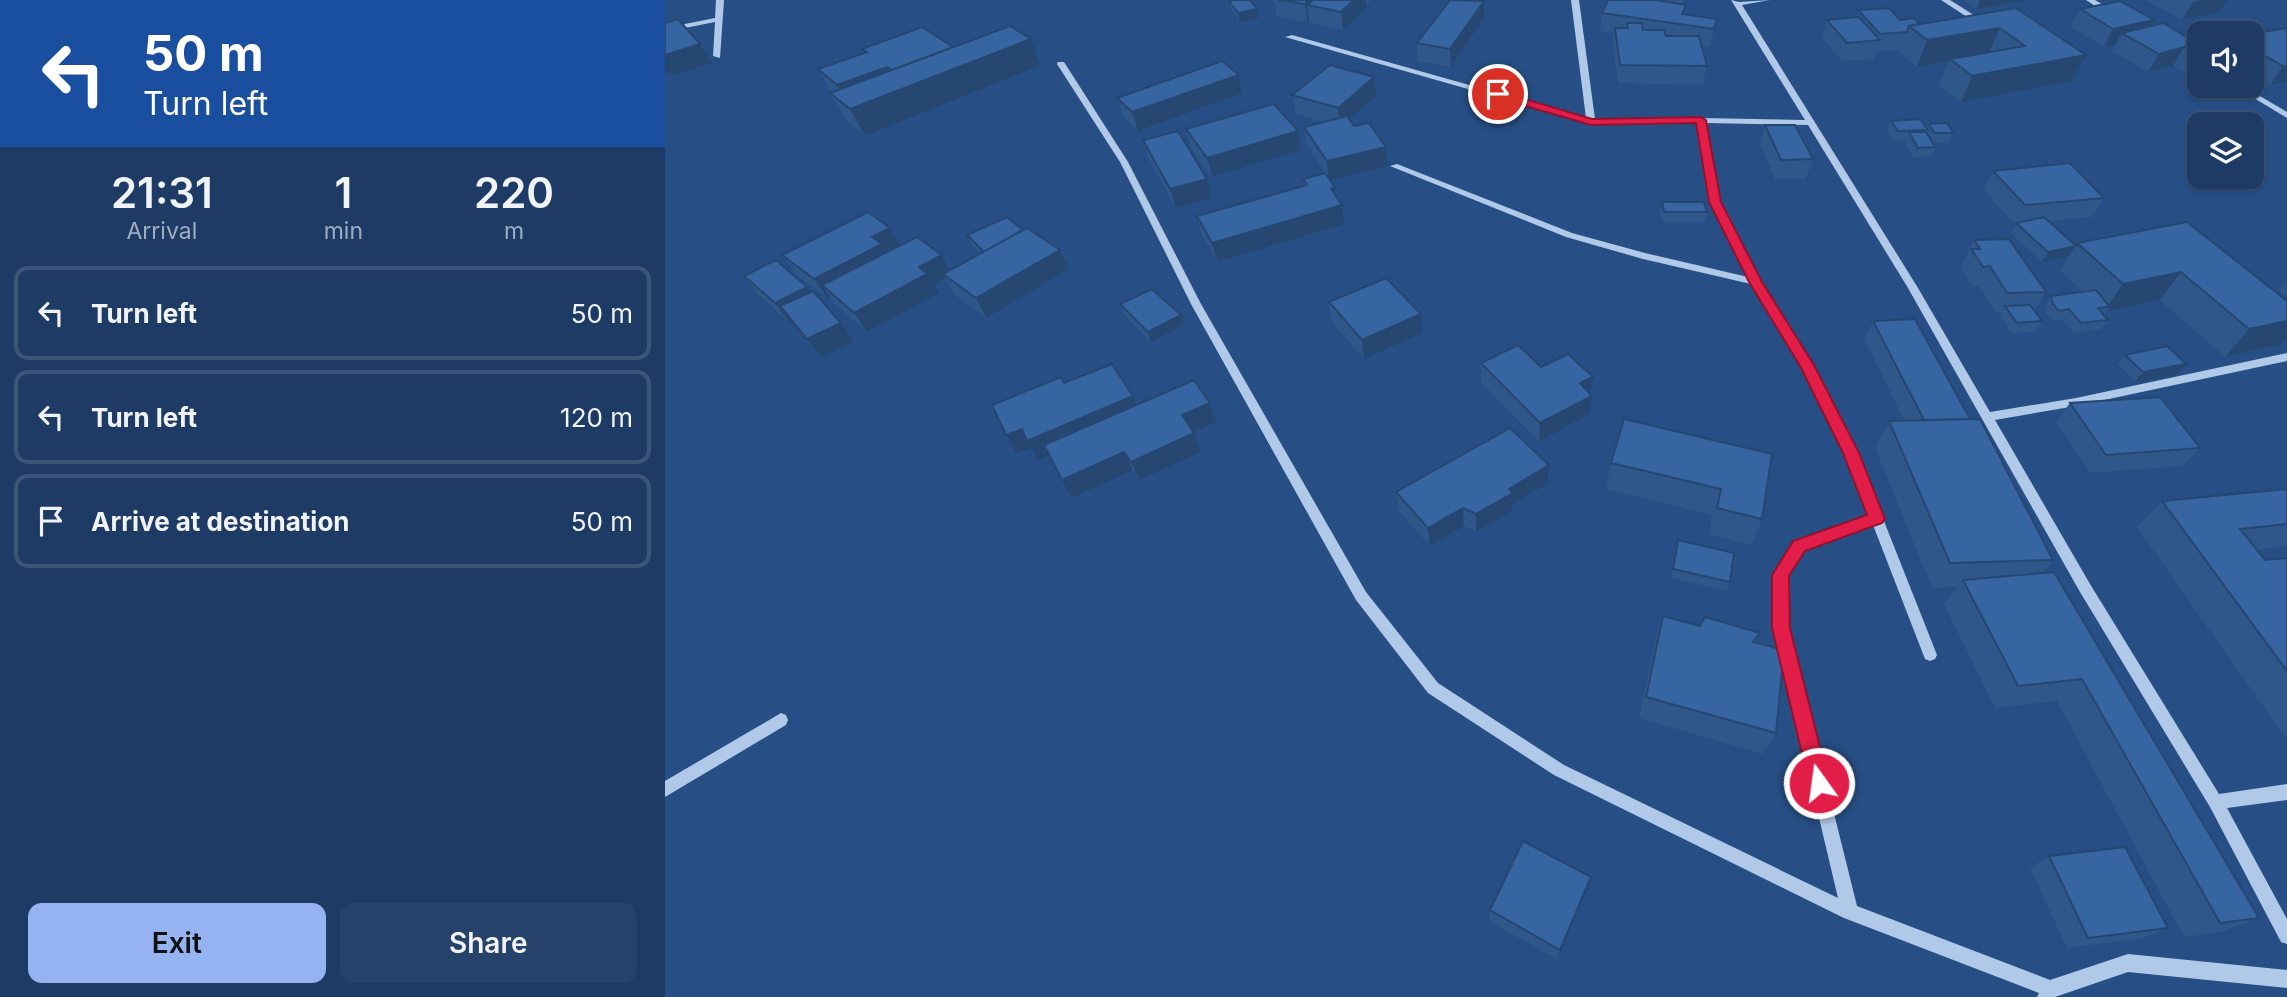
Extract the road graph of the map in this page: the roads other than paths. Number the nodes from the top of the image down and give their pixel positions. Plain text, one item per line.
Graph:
1 (720, 0) edge
2 (1575, 0) edge
3 (1766, 0) edge
4 (1945, 0) edge
5 (2090, 0) edge
6 (1736, 2) edge
7 (719, 19) junction
8 (2123, 19) edge
9 (1986, 25) edge
10 (665, 30) edge
11 (1289, 37) dead end
12 (717, 56) dead end
13 (1061, 64) dead end
14 (2258, 98) edge
15 (2287, 116) edge
16 (1701, 120) junction
17 (1591, 122) junction
18 (1811, 123) junction
19 (1394, 166) dead end
20 (1755, 282) junction
21 (2287, 357) edge
22 (1987, 417) junction
23 (1877, 519) junction
24 (1930, 655) dead end
25 (781, 720) dead end
26 (665, 789) edge
27 (2287, 792) edge
28 (2215, 802) junction
29 (1850, 912) junction
30 (2287, 936) edge
31 (2287, 979) edge
32 (2048, 993) edge

1 - 7 street
2 - 17 street
3 - 6 street
4 - 9 street
5 - 8 street
6 - 18 street
7 - 10 street
7 - 12 street
11 - 17 street
13 - 29 street
14 - 15 street
16 - 17 street
16 - 18 street
16 - 20 street
18 - 22 street
19 - 20 street
20 - 23 street
21 - 22 street
22 - 28 street
23 - 24 street
23 - 29 street
25 - 26 street
27 - 28 street
28 - 30 street
29 - 32 street
31 - 32 street

